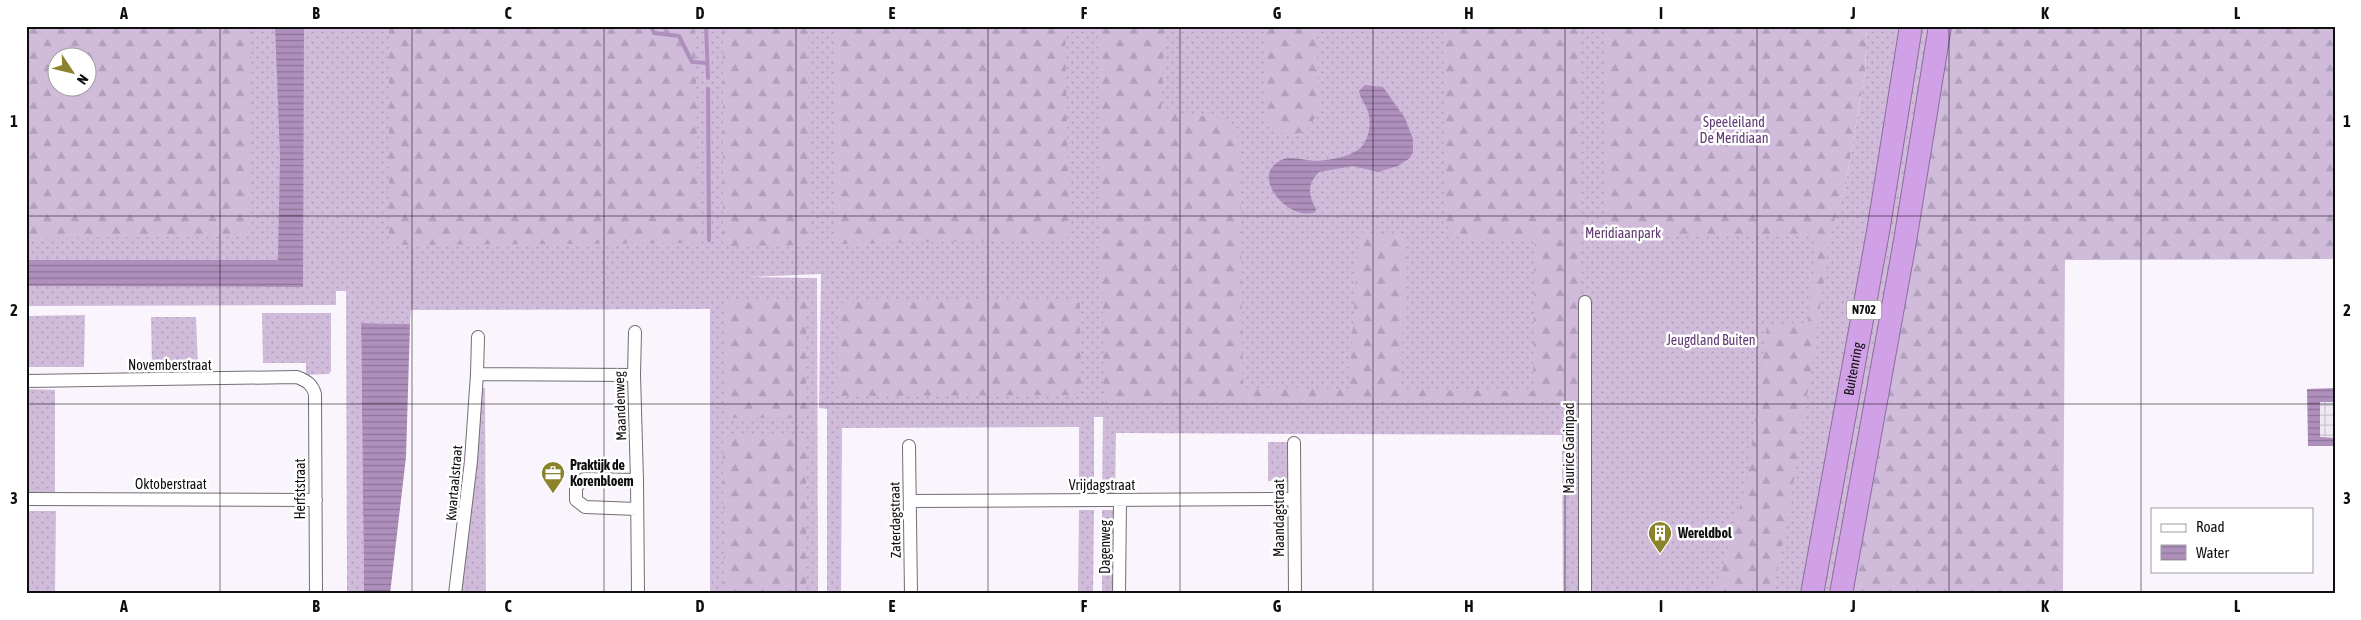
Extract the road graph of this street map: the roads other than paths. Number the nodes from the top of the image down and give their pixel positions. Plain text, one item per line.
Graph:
1 (1911, 26) edge
2 (1940, 26) edge
3 (1585, 302) dead end
4 (635, 332) dead end
5 (478, 338) dead end
6 (477, 374) junction
7 (634, 375) junction
8 (26, 381) edge
9 (311, 385) joint
10 (1294, 442) dead end
11 (909, 446) dead end
12 (637, 480) junction
13 (26, 499) edge
14 (1294, 499) junction
15 (316, 500) junction
16 (1120, 500) junction
17 (910, 501) junction
18 (637, 509) junction
19 (316, 594) edge
20 (455, 594) edge
21 (638, 594) edge
22 (911, 594) edge
23 (1119, 594) edge
24 (1294, 594) edge
25 (1585, 594) edge
26 (1812, 594) edge
27 (1841, 594) edge

1 - 26 highway, Buitenring / N702
2 - 27 highway, Buitenring / N702
3 - 25 street, Maurice Garinpad
4 - 7 street, Maandenweg
5 - 6 street, Kwartaalstraat
6 - 7 street
6 - 20 street, Kwartaalstraat
7 - 12 street, Maandenweg
8 - 9 street, Novemberstraat
9 - 15 street, Herfststraat
10 - 14 street, Maandagstraat
11 - 17 street, Zaterdagstraat
12 - 18 street, Maandenweg
12 - 18 street
13 - 15 street, Oktoberstraat
14 - 16 street, Vrijdagstraat
14 - 24 street, Maandagstraat
15 - 19 street, Herfststraat
16 - 17 street, Vrijdagstraat
16 - 23 street, Dagenweg
17 - 22 street, Zaterdagstraat
18 - 21 street, Maandenweg

